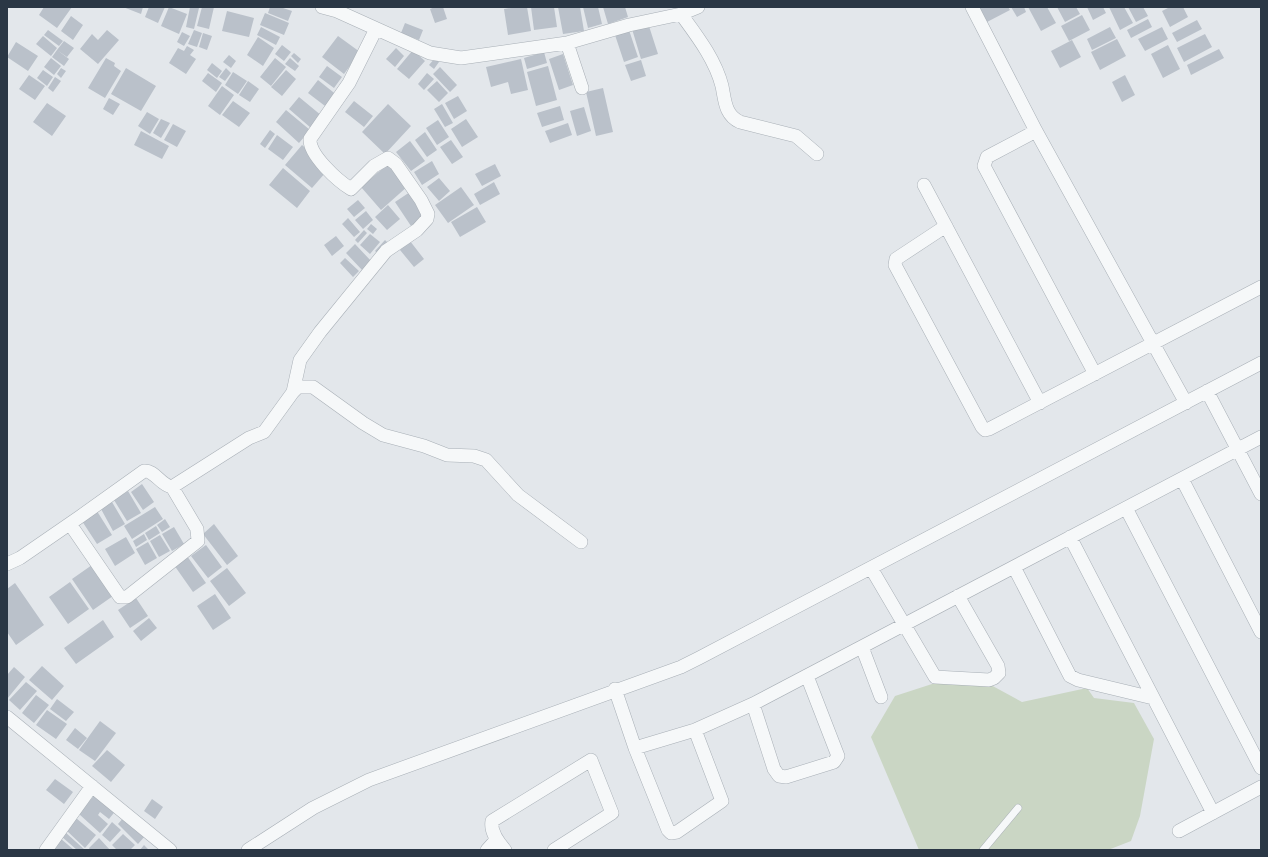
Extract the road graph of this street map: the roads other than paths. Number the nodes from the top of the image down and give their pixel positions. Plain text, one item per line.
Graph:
1 (322, 7) edge
2 (698, 7) edge
3 (972, 7) edge
4 (681, 14) junction
5 (376, 29) junction
6 (567, 43) junction
7 (582, 88) dead end
8 (1036, 131) junction
9 (817, 154) dead end
10 (924, 185) dead end
11 (946, 226) junction
12 (1261, 287) edge
13 (1153, 344) junction
14 (1261, 363) edge
15 (1095, 374) junction
16 (1208, 391) junction
17 (292, 392) junction
18 (1040, 403) junction
19 (1186, 403) junction
20 (1261, 437) edge
21 (1238, 449) junction
22 (1182, 479) junction
23 (172, 487) junction
24 (1261, 494) edge
25 (1126, 508) junction
26 (70, 524) junction
27 (1070, 537) junction
28 (581, 542) dead end
29 (7, 564) edge
30 (1014, 567) junction
31 (871, 568) junction
32 (958, 596) junction
33 (904, 625) junction
34 (1261, 632) edge
35 (862, 647) junction
36 (807, 676) junction
37 (615, 689) junction
38 (881, 697) dead end
39 (1153, 698) junction
40 (753, 704) junction
41 (7, 717) edge
42 (695, 730) junction
43 (635, 748) junction
44 (1261, 768) edge
45 (92, 786) junction
46 (1261, 787) edge
47 (1018, 808) dead end
48 (1213, 813) junction
49 (1179, 831) dead end
50 (496, 840) junction
51 (46, 850) edge
52 (170, 850) edge
53 (248, 850) edge
54 (487, 850) edge
55 (505, 850) edge
56 (554, 850) edge
57 (983, 850) edge

1 - 5 street
2 - 4 street
3 - 8 street
4 - 6 street
4 - 9 street
5 - 6 street
5 - 17 street
6 - 7 street
8 - 13 street
8 - 15 street
10 - 11 street
11 - 18 street
11 - 18 street
12 - 13 street
13 - 15 street
13 - 19 street
14 - 16 street
15 - 18 street
16 - 19 street
16 - 21 street
17 - 23 street
17 - 28 street
19 - 31 street
20 - 21 street
21 - 22 street
21 - 24 street
22 - 25 street
22 - 34 street
23 - 26 street
23 - 26 street
25 - 27 street
25 - 44 street
26 - 29 street
27 - 30 street
27 - 39 street
30 - 32 street
30 - 39 street
31 - 33 street
31 - 37 street
32 - 33 street
32 - 33 street
33 - 35 street
35 - 36 street
35 - 38 street
36 - 40 street
36 - 40 street
37 - 43 street
37 - 53 street
39 - 48 street
40 - 42 street
41 - 45 street
42 - 43 street
42 - 43 street
45 - 51 street
45 - 52 street
46 - 48 street
47 - 57 lane
48 - 49 street
50 - 54 street
50 - 55 street
50 - 56 street

